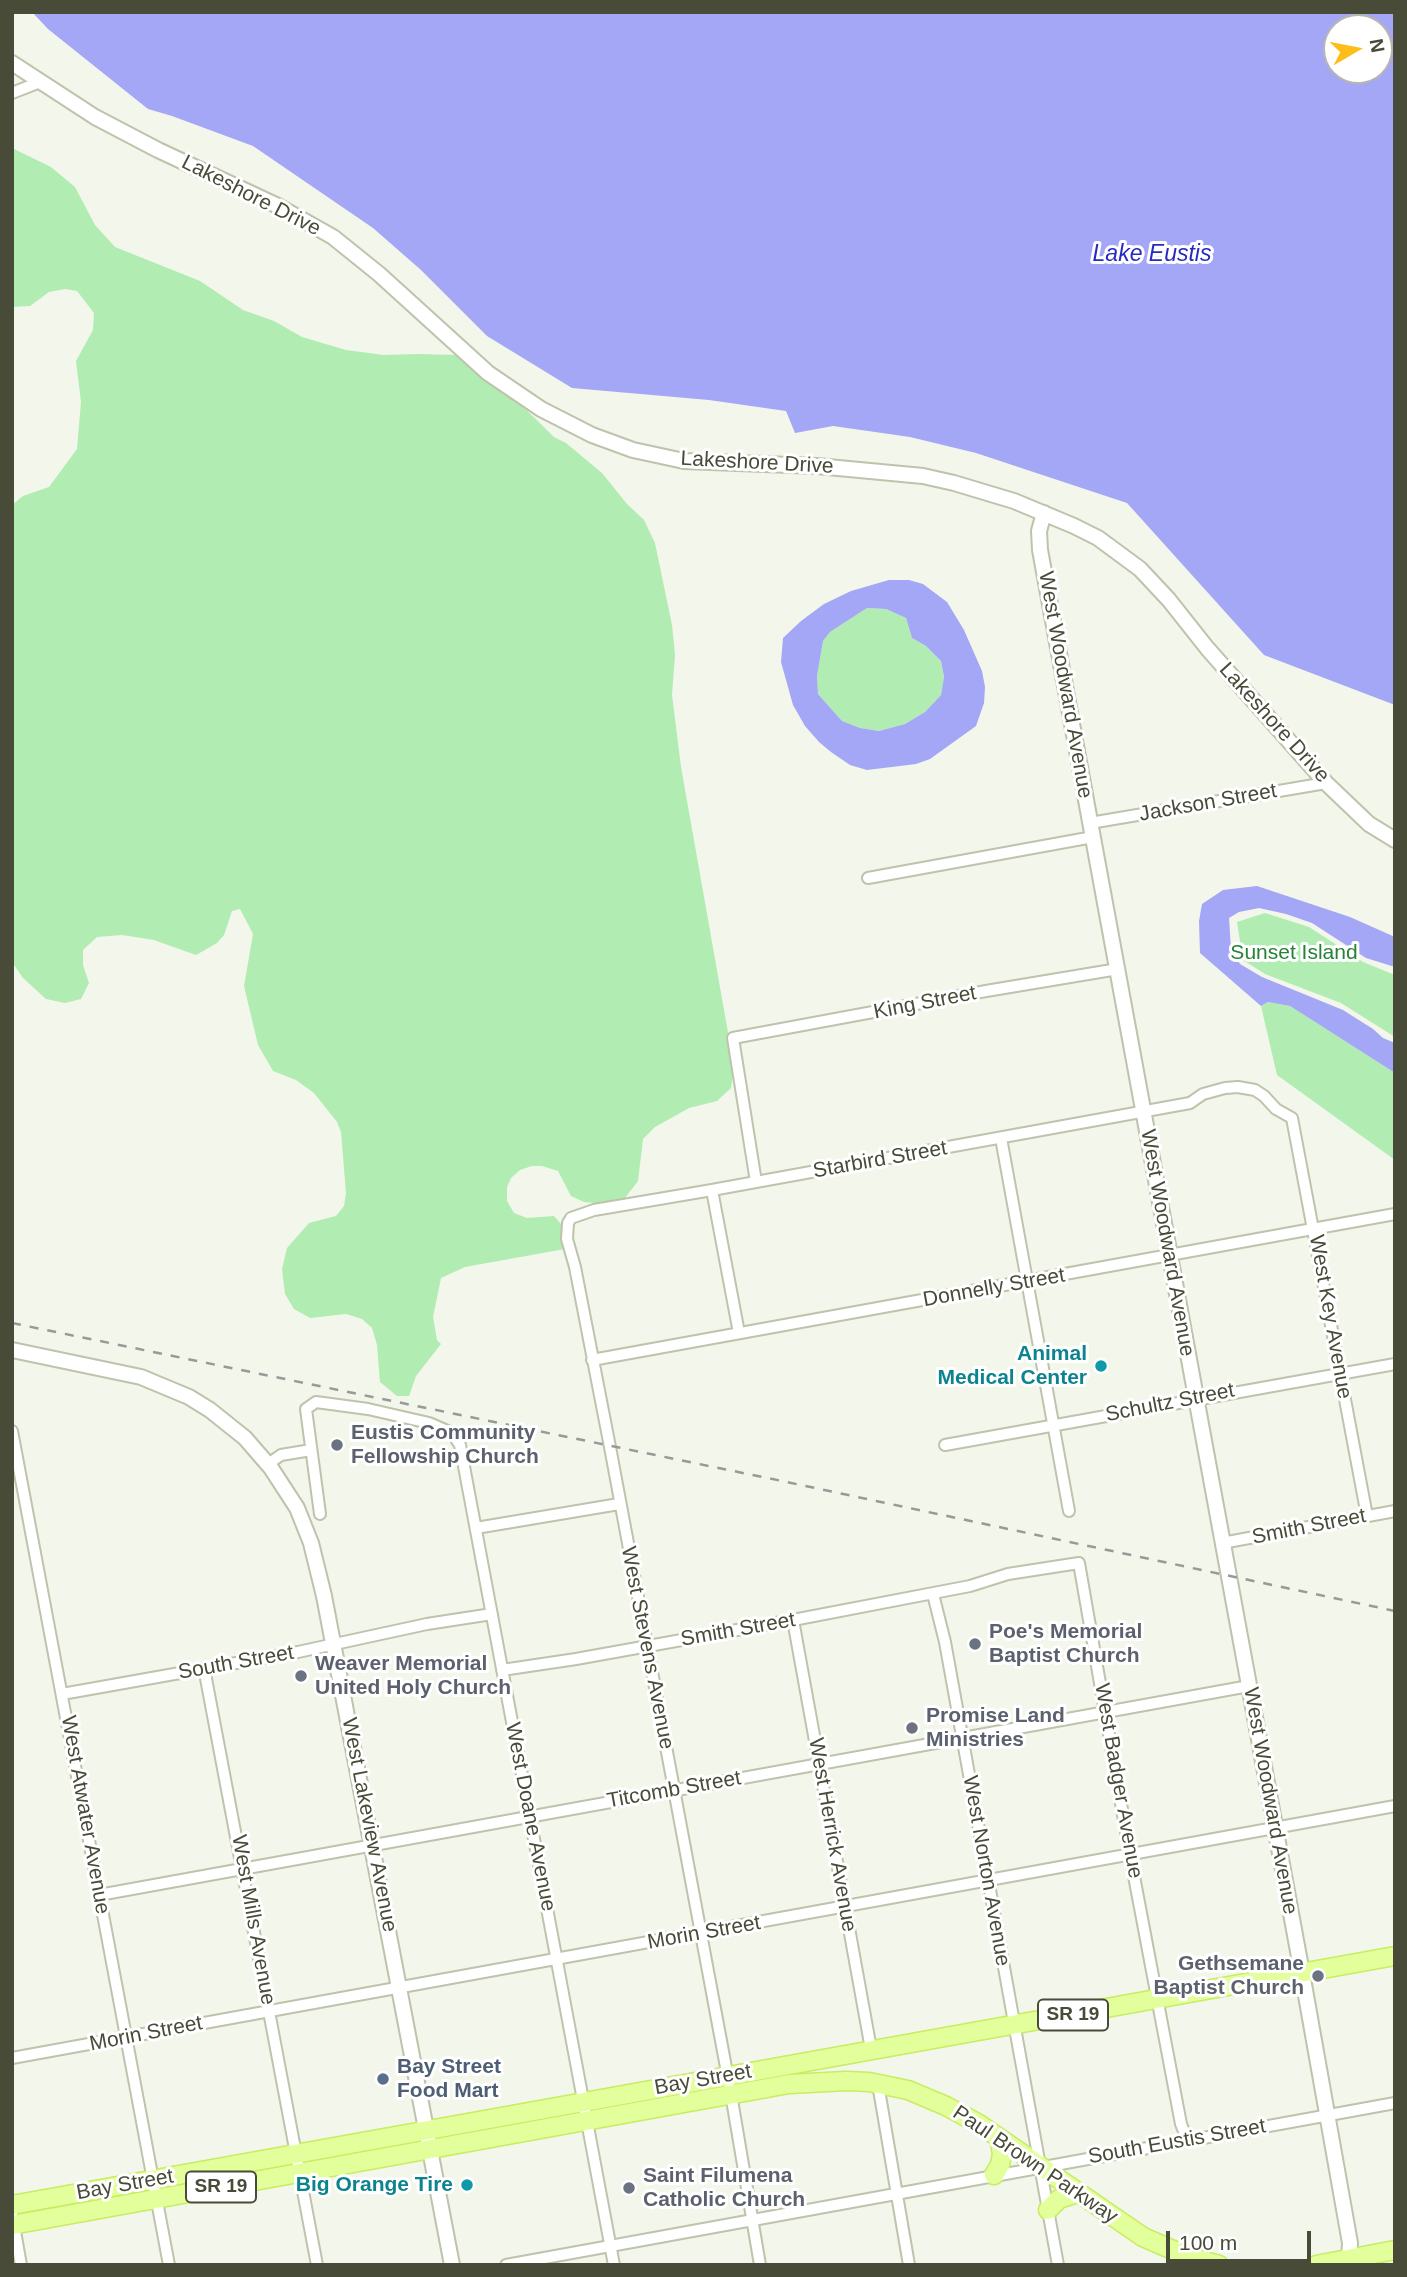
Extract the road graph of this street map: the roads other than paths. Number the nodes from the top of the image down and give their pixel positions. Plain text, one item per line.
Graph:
1 (12, 63) edge
2 (40, 82) junction
3 (12, 93) edge
4 (1044, 513) junction
5 (1326, 783) junction
6 (1092, 830) junction
7 (1395, 840) edge
8 (868, 878) dead end
9 (1118, 969) junction
10 (1143, 1112) junction
11 (1292, 1118) joint
12 (1001, 1138) junction
13 (756, 1182) junction
14 (712, 1191) junction
15 (1395, 1214) edge
16 (569, 1221) joint
17 (1313, 1229) junction
18 (1170, 1256) junction
19 (1026, 1282) junction
20 (739, 1333) junction
21 (12, 1350) edge
22 (592, 1360) junction
23 (1395, 1364) edge
24 (1340, 1373) junction
25 (1196, 1399) junction
26 (1053, 1426) junction
27 (12, 1431) edge
28 (945, 1444) dead end
29 (311, 1450) junction
30 (268, 1464) junction
31 (619, 1504) junction
32 (1069, 1511) dead end
33 (1395, 1511) edge
34 (320, 1514) dead end
35 (1367, 1516) junction
36 (476, 1528) junction
37 (1222, 1543) junction
38 (1079, 1563) joint
39 (933, 1594) junction
40 (492, 1614) junction
41 (793, 1620) junction
42 (334, 1645) junction
43 (647, 1646) junction
44 (204, 1668) junction
45 (502, 1670) junction
46 (1249, 1686) junction
47 (62, 1695) junction
48 (1105, 1711) junction
49 (961, 1738) junction
50 (819, 1764) junction
51 (673, 1790) junction
52 (1395, 1806) edge
53 (531, 1816) junction
54 (1275, 1829) junction
55 (373, 1845) junction
56 (1130, 1855) junction
57 (243, 1868) junction
58 (987, 1881) junction
59 (99, 1895) junction
60 (844, 1907) junction
61 (700, 1933) junction
62 (1395, 1956) edge
63 (556, 1959) junction
64 (1302, 1973) junction
65 (400, 1988) junction
66 (1158, 2000) junction
67 (270, 2011) junction
68 (1014, 2025) junction
69 (126, 2037) junction
70 (871, 2049) junction
71 (12, 2058) edge
72 (727, 2076) junction
73 (846, 2081) joint
74 (878, 2084) junction
75 (731, 2094) junction
76 (583, 2101) junction
77 (1395, 2103) edge
78 (1327, 2115) junction
79 (587, 2121) junction
80 (426, 2130) junction
81 (999, 2138) junction
82 (1192, 2140) junction
83 (430, 2149) junction
84 (297, 2153) junction
85 (1040, 2167) junction
86 (300, 2172) junction
87 (994, 2175) junction
88 (153, 2179) junction
89 (1078, 2193) junction
90 (897, 2194) junction
91 (157, 2199) junction
92 (12, 2205) edge
93 (1048, 2210) junction
94 (753, 2220) junction
95 (13, 2221) edge
96 (610, 2246) junction
97 (1395, 2250) edge
98 (1349, 2262) edge
99 (1209, 2264) edge
100 (21, 2265) edge
101 (169, 2265) edge
102 (317, 2265) edge
103 (452, 2265) edge
104 (506, 2265) edge
105 (614, 2265) edge
106 (760, 2265) edge
107 (909, 2265) edge
108 (1058, 2265) edge
109 (1316, 2265) edge

1 - 2 street, Lakeshore Drive
2 - 3 street
2 - 4 street, Lakeshore Drive
4 - 5 street, Lakeshore Drive
4 - 6 street, West Woodward Avenue
5 - 6 street, Jackson Street
5 - 7 street, Lakeshore Drive
6 - 8 street, Jackson Street
6 - 9 street, West Woodward Avenue
9 - 10 street, West Woodward Avenue
9 - 13 street, King Street
10 - 11 street, Starbird Street
10 - 12 street, Starbird Street
10 - 18 street, West Woodward Avenue
11 - 17 street, West Key Avenue
12 - 13 street, Starbird Street
12 - 19 street
13 - 14 street, Starbird Street
14 - 16 street, Starbird Street
14 - 20 street
15 - 17 street, Donnelly Street
16 - 22 street, West Stevens Avenue
17 - 18 street, Donnelly Street
17 - 24 street, West Key Avenue
18 - 19 street, Donnelly Street
18 - 25 street, West Woodward Avenue
19 - 20 street, Donnelly Street
19 - 26 street
20 - 22 street, Donnelly Street
21 - 30 street, West Lakeview Avenue
22 - 31 street, West Stevens Avenue
23 - 24 street, Schultz Street
24 - 25 street, Schultz Street
24 - 35 street, West Key Avenue
25 - 26 street, Schultz Street
25 - 37 street, West Woodward Avenue
26 - 28 street, Schultz Street
26 - 32 street
27 - 47 street, West Atwater Avenue
29 - 30 street
29 - 34 street
29 - 36 street, West Doane Avenue
30 - 42 street, West Lakeview Avenue
31 - 36 street
31 - 43 street, West Stevens Avenue
33 - 35 street, Smith Street
35 - 37 street, Smith Street
36 - 40 street, West Doane Avenue
37 - 46 street, West Woodward Avenue
38 - 39 street, Smith Street
38 - 48 street, West Badger Avenue
39 - 41 street, Smith Street
39 - 49 street, West Norton Avenue
40 - 42 street, South Street
40 - 45 street, West Doane Avenue
41 - 43 street, Smith Street
41 - 50 street, West Herrick Avenue
42 - 44 street, South Street
42 - 55 street, West Lakeview Avenue
43 - 45 street, Smith Street
43 - 51 street, West Stevens Avenue
44 - 47 street, South Street
44 - 57 street, West Mills Avenue
45 - 53 street, West Doane Avenue
46 - 48 street, Titcomb Street
46 - 54 street, West Woodward Avenue
47 - 59 street, West Atwater Avenue
48 - 49 street, Titcomb Street
48 - 56 street, West Badger Avenue
49 - 50 street, Titcomb Street
49 - 58 street, West Norton Avenue
50 - 51 street, Titcomb Street
50 - 60 street, West Herrick Avenue
51 - 53 street, Titcomb Street
51 - 61 street, West Stevens Avenue
52 - 54 street, Morin Street
53 - 55 street, Titcomb Street
53 - 63 street, West Doane Avenue
54 - 56 street, Morin Street
54 - 64 street, West Woodward Avenue
55 - 57 street, Titcomb Street
55 - 65 street, West Lakeview Avenue
56 - 58 street, Morin Street
56 - 66 street, West Badger Avenue
57 - 59 street, Titcomb Street
57 - 67 street, West Mills Avenue
58 - 60 street, Morin Street
58 - 68 street, West Norton Avenue
59 - 69 street, West Atwater Avenue
60 - 61 street, Morin Street
60 - 70 street, West Herrick Avenue
61 - 63 street, Morin Street
61 - 72 street, West Stevens Avenue
62 - 64 main road, Bay Street / SR 19
63 - 65 street, Morin Street
63 - 76 street, West Doane Avenue
64 - 66 main road, Bay Street / SR 19
64 - 78 street, West Woodward Avenue
65 - 67 street, Morin Street
65 - 80 street, West Lakeview Avenue
66 - 68 main road, Bay Street / SR 19
66 - 82 street, West Badger Avenue
67 - 69 street, Morin Street
67 - 84 street, West Mills Avenue
68 - 70 main road, Bay Street / SR 19
68 - 85 street, West Norton Avenue
69 - 71 street, Morin Street
69 - 88 street, West Atwater Avenue
70 - 72 main road, Bay Street / SR 19
72 - 75 street, West Stevens Avenue
72 - 76 main road, Bay Street / SR 19
73 - 74 main road, Paul Brown Parkway / SR 19
73 - 75 main road, Bay Street / SR 19
74 - 81 main road, Paul Brown Parkway / SR 19
74 - 90 street
75 - 79 main road, Bay Street / SR 19
75 - 94 street, West Stevens Avenue
76 - 79 street, West Doane Avenue
76 - 80 main road, Bay Street / SR 19
77 - 78 street, South Eustis Street
78 - 82 street, South Eustis Street
78 - 98 street, West Woodward Avenue
79 - 83 main road, Bay Street / SR 19
79 - 96 street, West Doane Avenue
80 - 83 street, West Lakeview Avenue
80 - 84 main road, Bay Street / SR 19
81 - 85 main road, Paul Brown Parkway / SR 19
81 - 87 main road
82 - 85 street, South Eustis Street
83 - 86 main road, Bay Street / SR 19
83 - 103 street, West Lakeview Avenue
84 - 86 street, West Mills Avenue
84 - 88 main road, Bay Street / SR 19
85 - 87 street, South Eustis Street
85 - 89 main road, Paul Brown Parkway / SR 19
85 - 93 street, West Norton Avenue
86 - 91 main road, Bay Street / SR 19
86 - 102 street, West Mills Avenue
87 - 90 street, South Eustis Street
88 - 91 street, West Atwater Avenue
88 - 92 main road, Bay Street / SR 19
89 - 93 main road
89 - 99 main road, Paul Brown Parkway / SR 19
90 - 94 street, South Eustis Street
90 - 107 street
91 - 95 main road, Bay Street / SR 19
91 - 101 street, West Atwater Avenue
93 - 108 street, West Norton Avenue
94 - 96 street, South Eustis Street
94 - 106 street, West Stevens Avenue
95 - 100 street
96 - 104 street, South Eustis Street
96 - 105 street, West Doane Avenue
97 - 98 main road
98 - 109 main road

